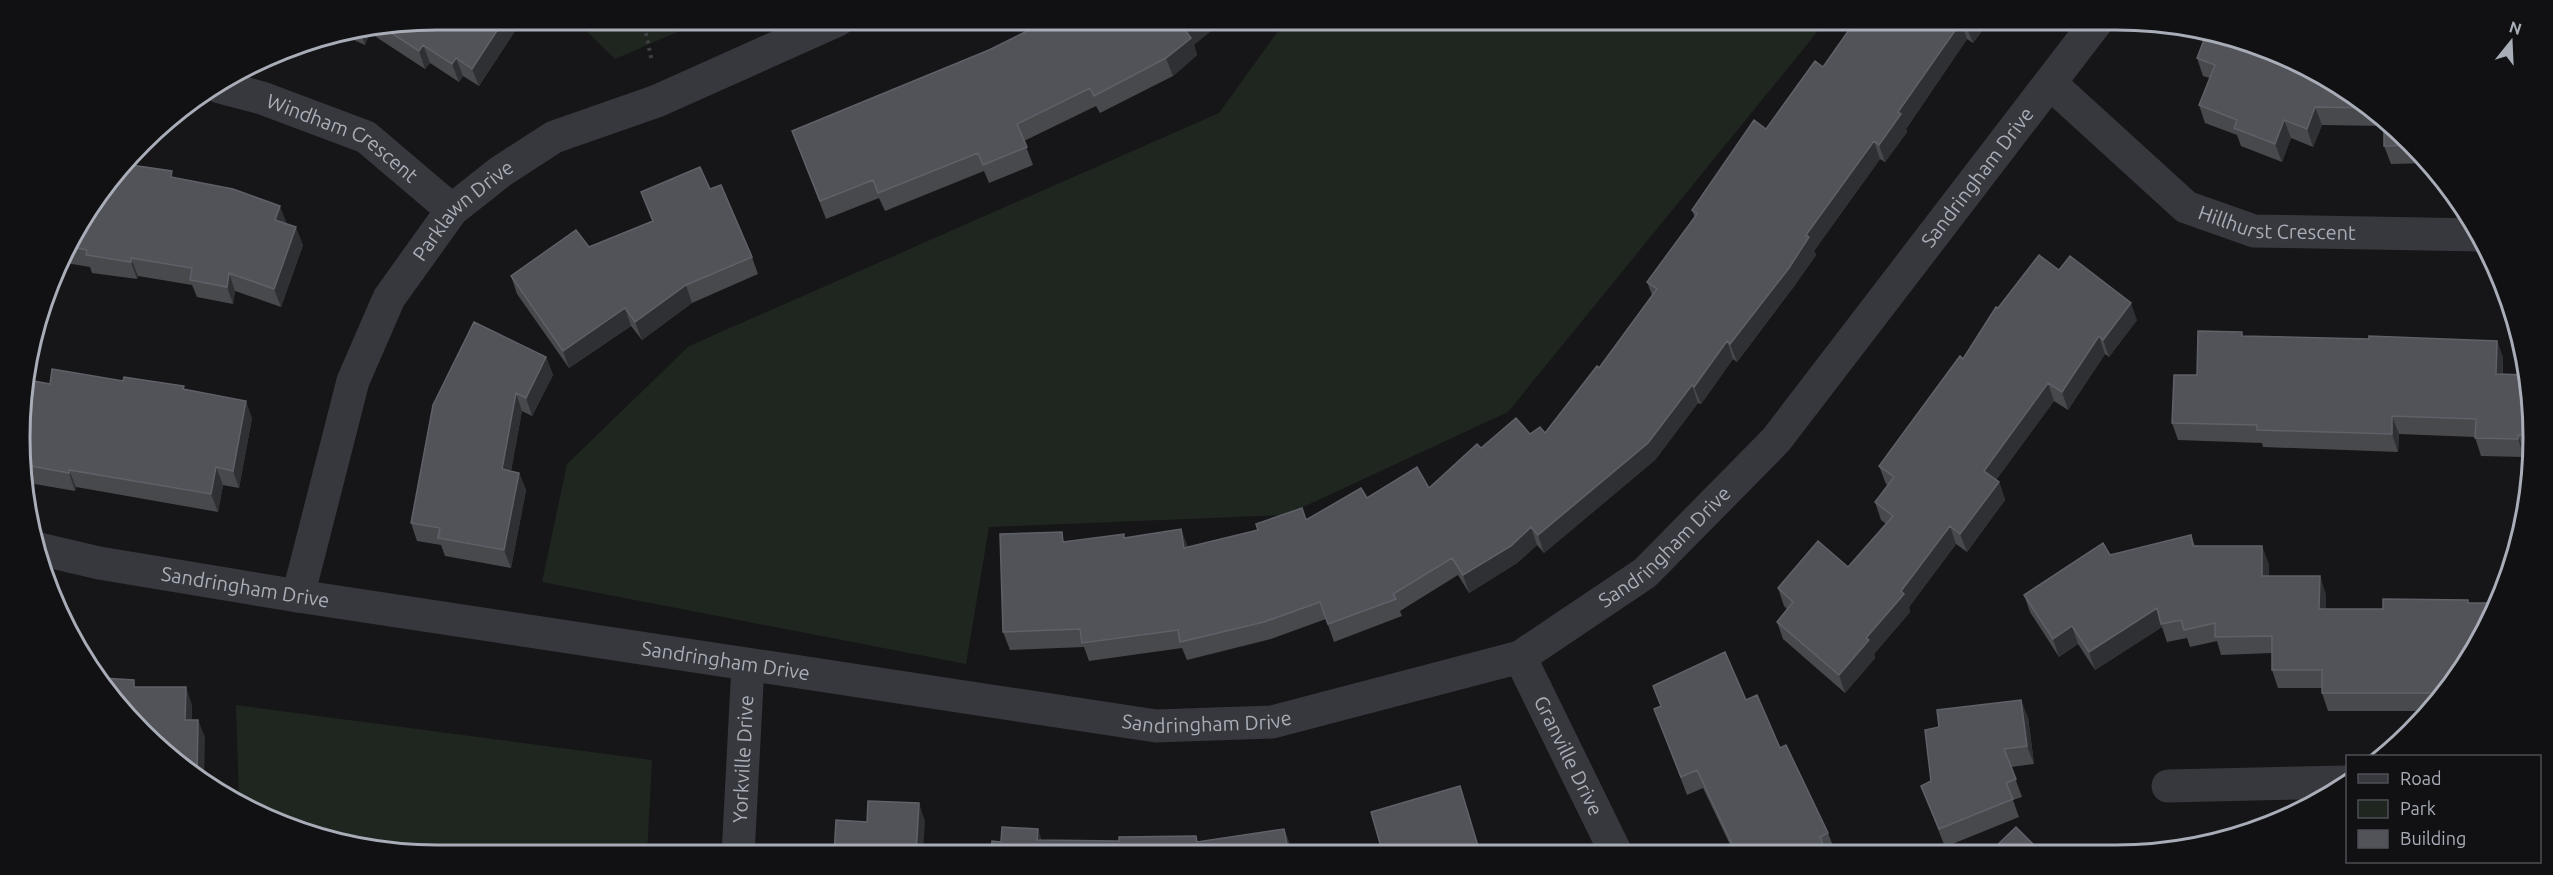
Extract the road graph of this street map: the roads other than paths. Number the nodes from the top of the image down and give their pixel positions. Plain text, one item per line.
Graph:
1 (816, 30) edge
2 (2090, 30) edge
3 (2050, 83) junction
4 (227, 89) edge
5 (452, 210) junction
6 (2468, 235) edge
7 (46, 550) edge
8 (298, 596) junction
9 (1520, 657) junction
10 (748, 665) junction
11 (2332, 782) edge
12 (2168, 786) dead end
13 (739, 845) edge
14 (1612, 845) edge

1 - 5 street, Parklawn Drive
2 - 3 street, Sandringham Drive
3 - 6 street, Hillhurst Crescent
3 - 9 street, Sandringham Drive
4 - 5 street, Windham Crescent
5 - 8 street, Parklawn Drive
7 - 8 street, Sandringham Drive
8 - 10 street, Sandringham Drive
9 - 10 street, Sandringham Drive
9 - 14 street, Granville Drive
10 - 13 street, Yorkville Drive
11 - 12 street

